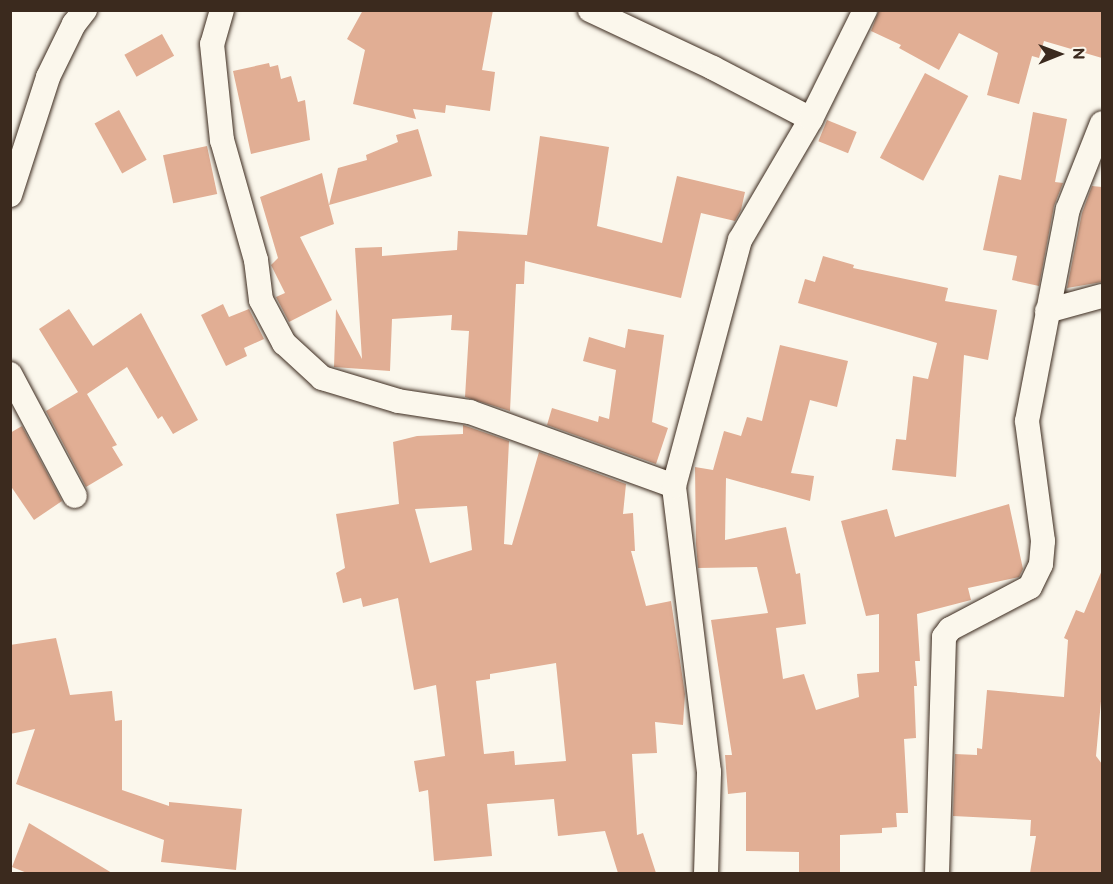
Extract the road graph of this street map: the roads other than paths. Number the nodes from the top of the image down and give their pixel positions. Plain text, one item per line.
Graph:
1 (85, 10) edge
2 (222, 10) edge
3 (590, 10) edge
4 (865, 10) edge
5 (811, 119) junction
6 (1102, 123) edge
7 (10, 195) edge
8 (1102, 296) edge
9 (1047, 310) junction
10 (10, 374) edge
11 (674, 486) junction
12 (75, 496) dead end
13 (706, 873) edge
14 (937, 873) edge

1 - 7 street
2 - 11 street
3 - 5 street
4 - 5 street
5 - 11 street
6 - 9 street
8 - 9 street
9 - 14 street
10 - 12 street
11 - 13 street

